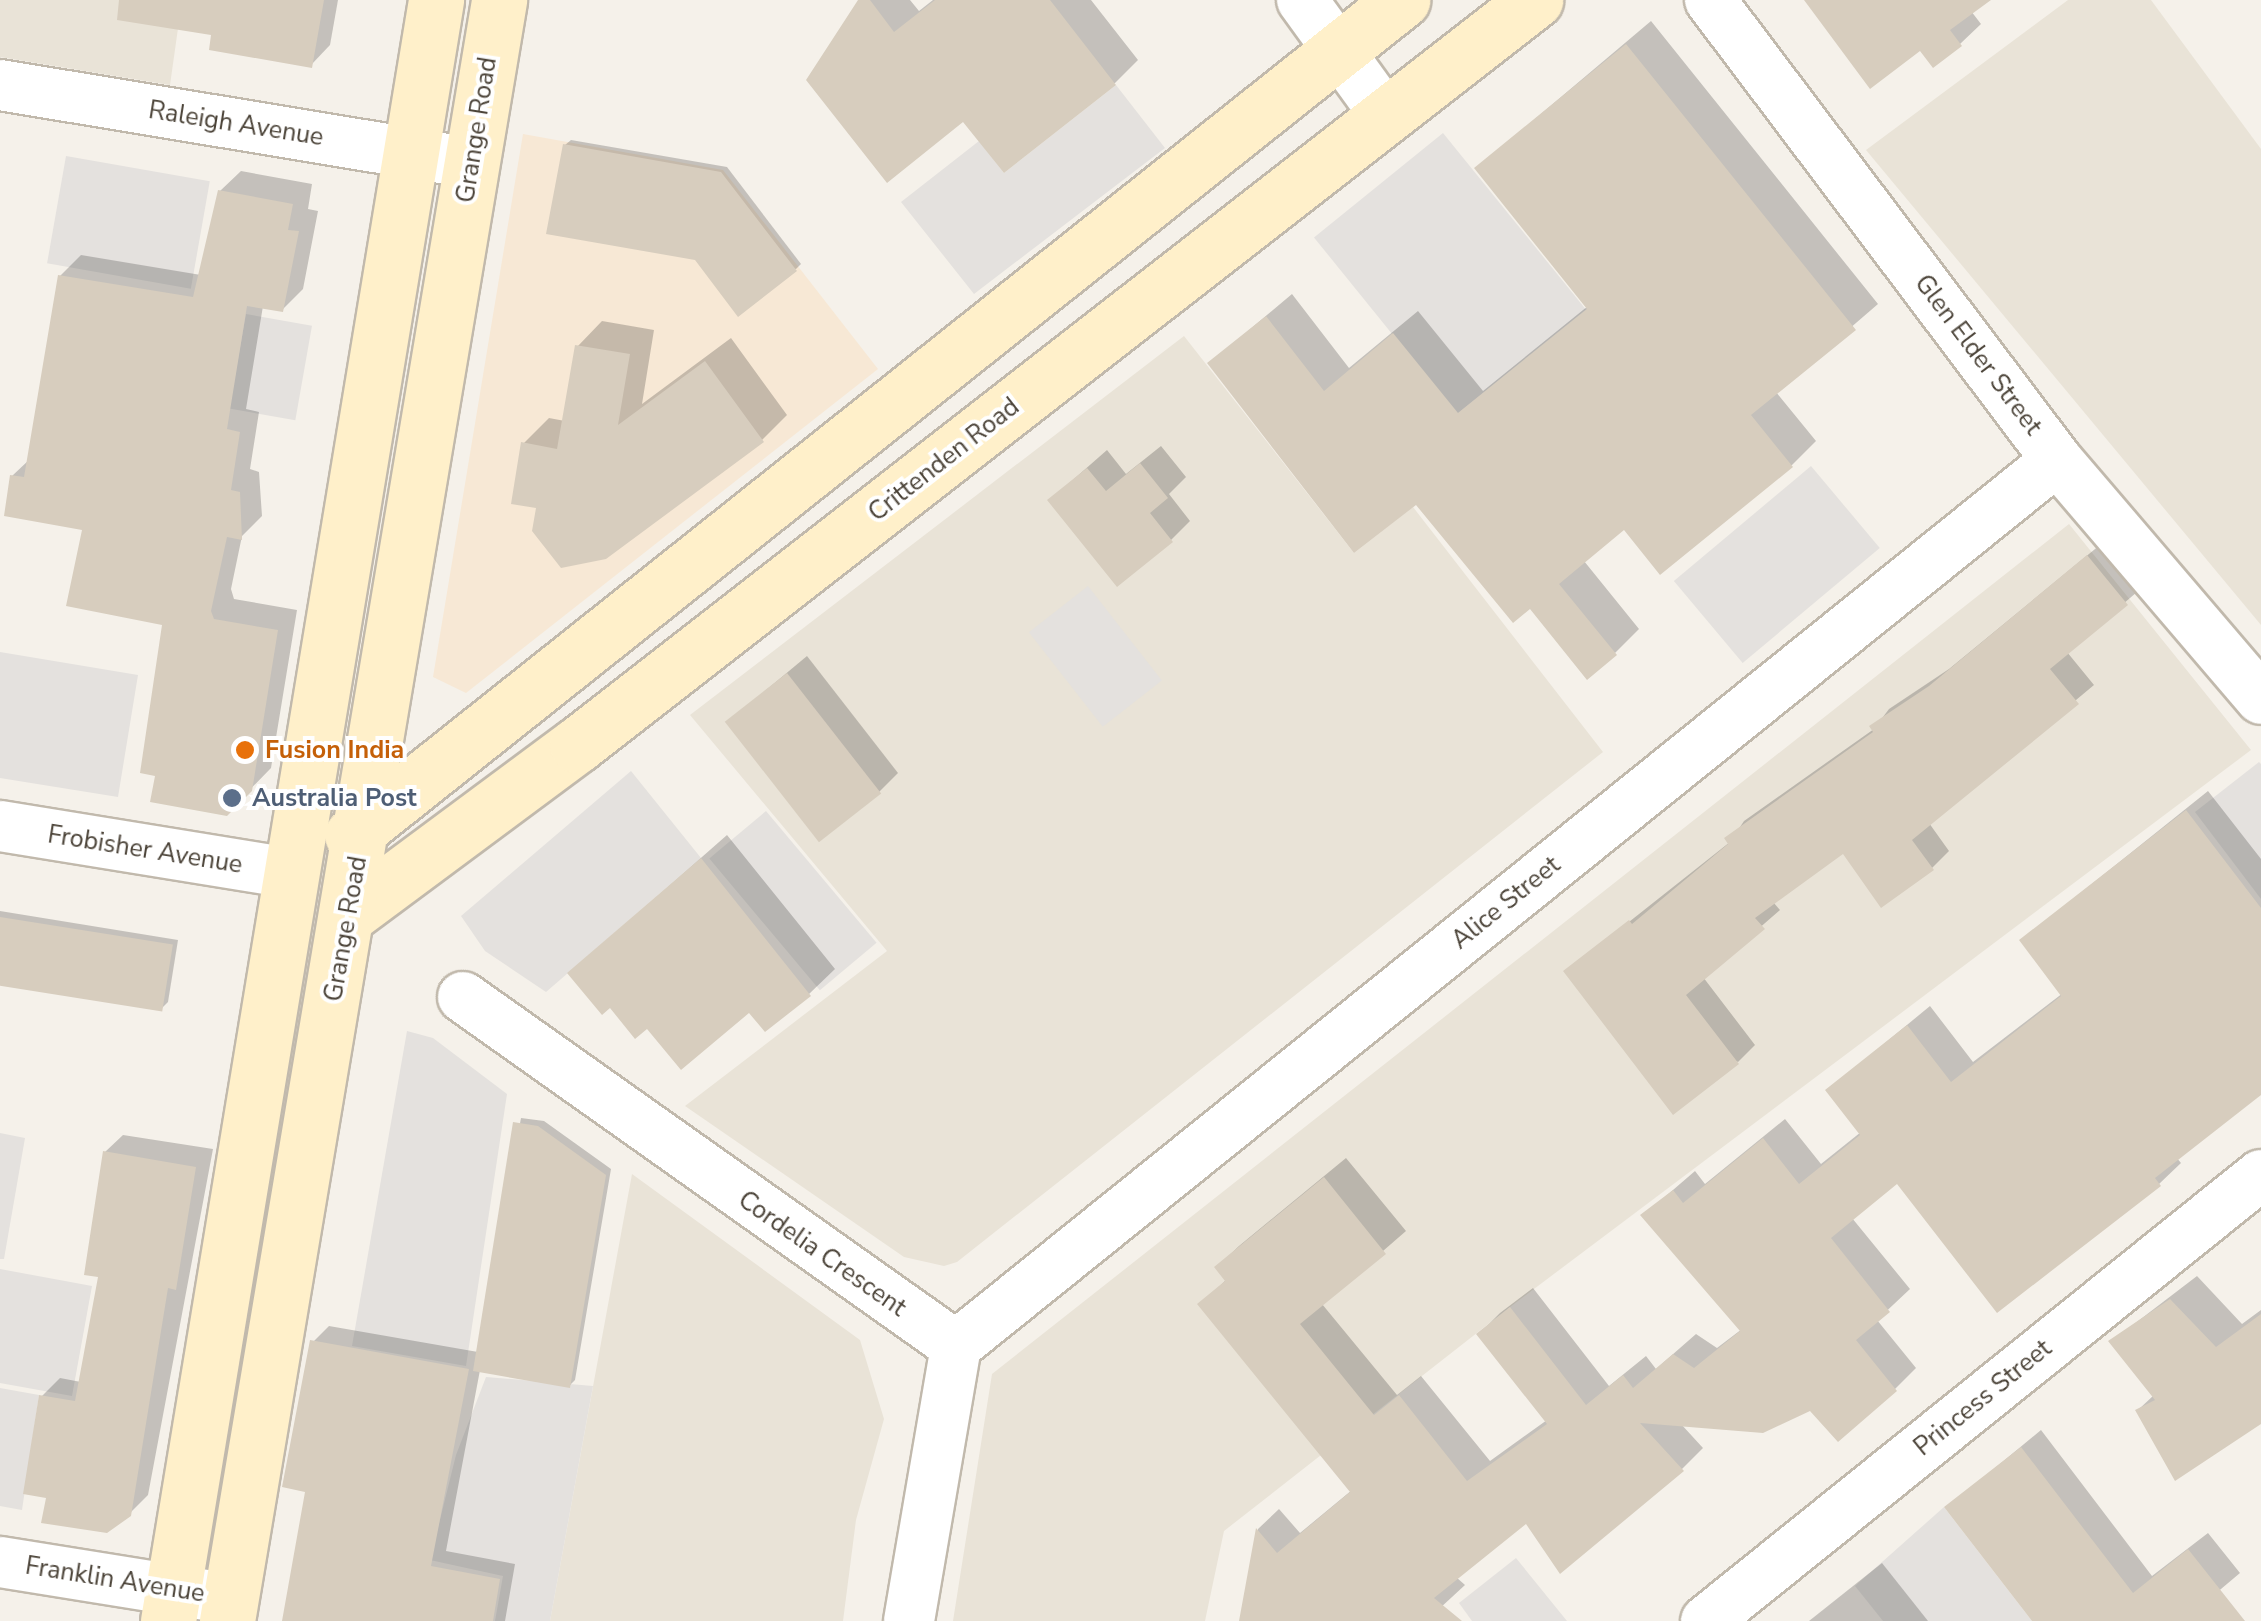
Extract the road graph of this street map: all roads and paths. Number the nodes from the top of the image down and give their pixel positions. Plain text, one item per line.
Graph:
1 (436, 0) edge
2 (499, 0) edge
3 (1302, 0) edge
4 (1402, 0) edge
5 (1536, 0) edge
6 (1710, 0) edge
7 (1340, 49) junction
8 (0, 85) edge
9 (1386, 116) junction
10 (411, 153) junction
11 (472, 163) junction
12 (2057, 460) junction
13 (391, 666) junction
14 (2261, 698) edge
15 (476, 738) junction
16 (0, 826) edge
17 (365, 827) junction
18 (289, 873) junction
19 (348, 915) junction
20 (463, 997) dead end
21 (2261, 1176) edge
22 (956, 1346) junction
23 (0, 1562) edge
24 (171, 1605) edge
25 (229, 1610) edge
26 (908, 1621) edge
27 (1706, 1621) edge

1 - 10 main road
2 - 11 main road, Grange Road
3 - 7 street
4 - 7 main road
5 - 9 main road, Crittenden Road
6 - 12 street, Glen Elder Street
7 - 9 street
7 - 15 main road
8 - 10 street, Raleigh Avenue
9 - 19 main road, Crittenden Road
10 - 11 street, Raleigh Avenue
10 - 18 main road
11 - 13 main road, Grange Road
12 - 14 street, Glen Elder Street
12 - 22 street, Alice Street
13 - 15 main road
13 - 17 main road, Grange Road
15 - 17 main road
16 - 18 street, Frobisher Avenue
17 - 18 main road
17 - 19 main road, Grange Road
18 - 19 main road
18 - 24 main road
19 - 25 main road, Grange Road
20 - 22 street, Cordelia Crescent
21 - 27 street, Princess Street
22 - 26 street
23 - 24 street, Franklin Avenue
24 - 25 street, Franklin Avenue

